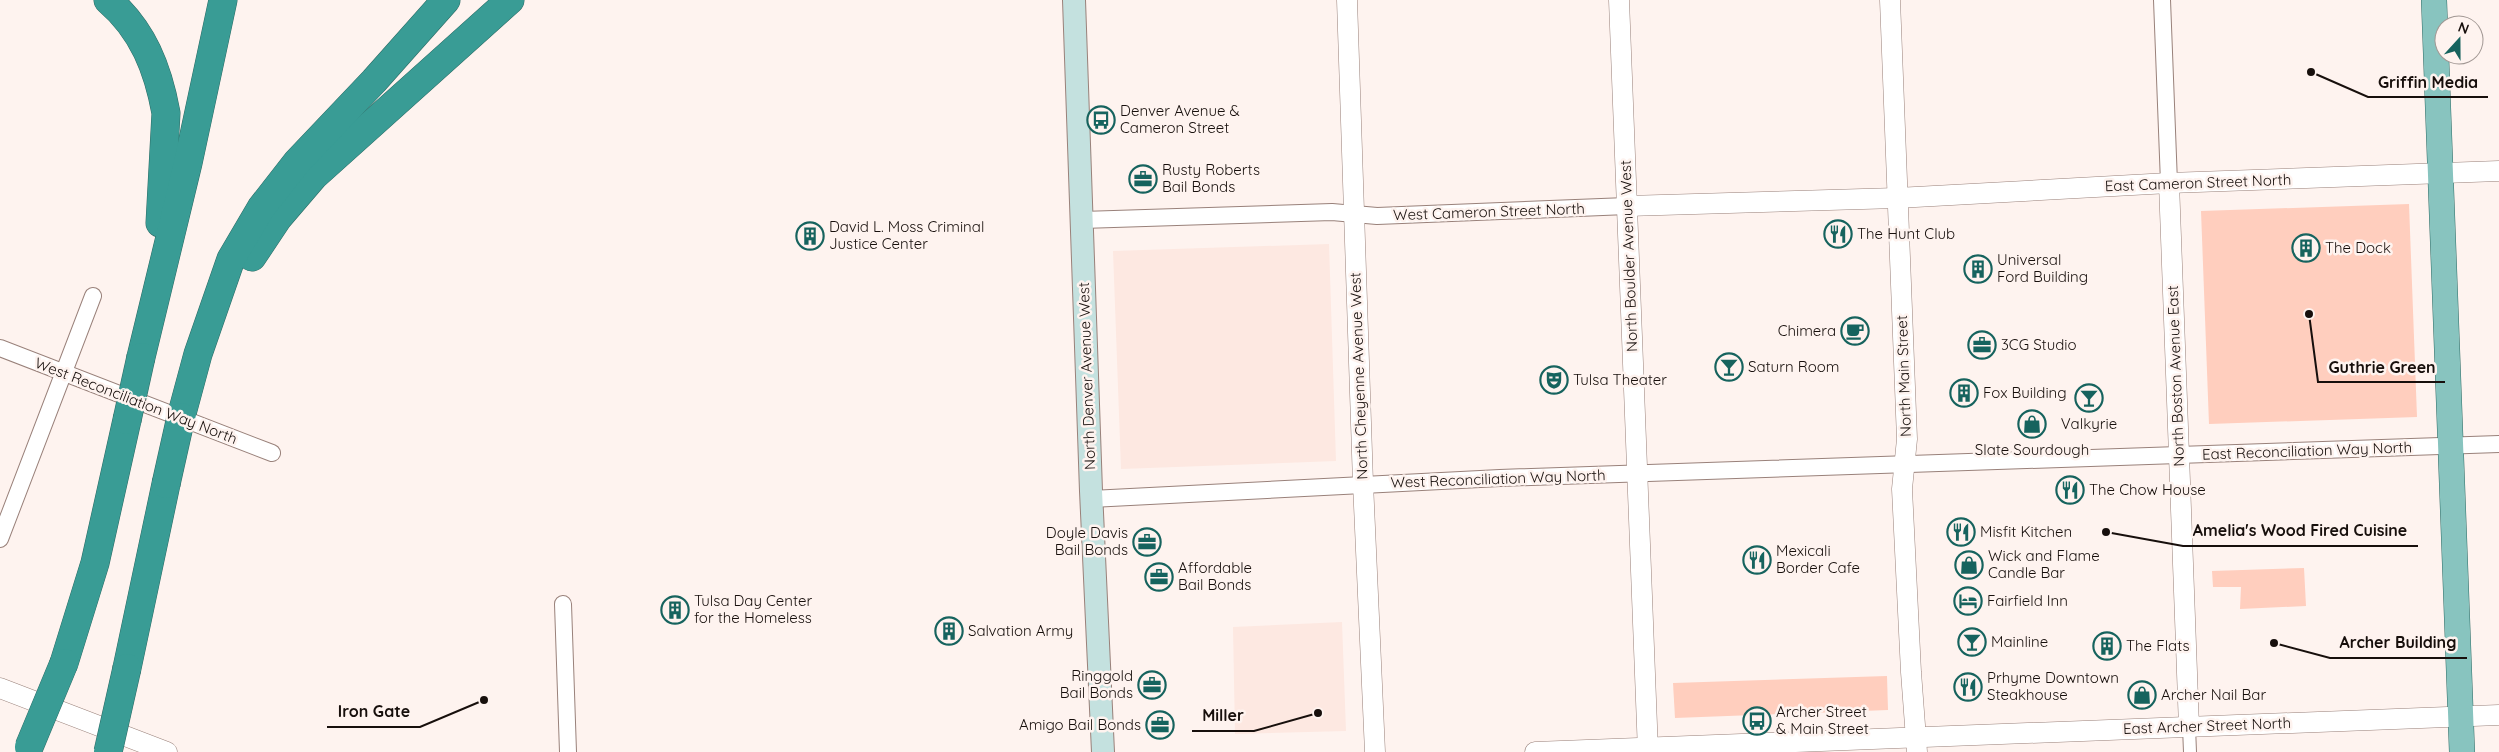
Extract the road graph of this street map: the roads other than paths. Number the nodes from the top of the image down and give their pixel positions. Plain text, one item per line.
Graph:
1 (108, 0) edge
2 (223, 0) edge
3 (446, 0) edge
4 (510, 0) edge
5 (1074, 0) edge
6 (1347, 0) edge
7 (1619, 0) edge
8 (1890, 0) edge
9 (2162, 0) edge
10 (2434, 0) edge
11 (2499, 171) edge
12 (2440, 174) junction
13 (2169, 183) junction
14 (1897, 198) junction
15 (1627, 206) junction
16 (1354, 214) junction
17 (1082, 220) junction
18 (156, 290) junction
19 (93, 296) dead end
20 (0, 348) edge
21 (198, 354) junction
22 (63, 374) junction
23 (2499, 444) edge
24 (2450, 445) junction
25 (272, 453) dead end
26 (2180, 455) junction
27 (1905, 462) junction
28 (1637, 474) junction
29 (1363, 484) junction
30 (1091, 499) junction
31 (0, 539) edge
32 (563, 604) dead end
33 (0, 688) edge
34 (2499, 715) edge
35 (2461, 716) junction
36 (2189, 727) junction
37 (1917, 744) edge
38 (28, 749) edge
39 (1648, 750) edge
40 (108, 752) edge
41 (167, 752) edge
42 (568, 752) edge
43 (1103, 752) edge
44 (1375, 752) edge
45 (1535, 752) edge
46 (2190, 752) edge
47 (2462, 752) edge

1 - 18 highway
2 - 18 highway
3 - 21 highway
4 - 21 highway
5 - 17 main road, North Denver Avenue West
6 - 16 street, North Cheyenne Avenue West
7 - 15 street, North Boulder Avenue West
8 - 14 street, North Main Street
9 - 13 street, North Boston Avenue East
10 - 12 main road
11 - 12 street, East Cameron Street North
12 - 13 street, East Cameron Street North
12 - 24 main road
13 - 14 street, East Cameron Street North
13 - 26 street, North Boston Avenue East
14 - 15 street, West Cameron Street North
14 - 27 street, North Main Street
15 - 16 street, West Cameron Street North
15 - 28 street, North Boulder Avenue West
16 - 17 street, West Cameron Street North
16 - 29 street, North Cheyenne Avenue West
17 - 30 main road, North Denver Avenue West
18 - 38 highway, bridge
19 - 22 street
20 - 22 street, West Reconciliation Way North
21 - 40 highway, bridge
22 - 25 street, West Reconciliation Way North
22 - 31 street
23 - 24 street, East Reconciliation Way North
24 - 26 street, East Reconciliation Way North
24 - 35 main road
26 - 27 street, East Reconciliation Way North
26 - 36 street, North Boston Avenue East
27 - 28 street, West Reconciliation Way North
27 - 37 street, North Main Street
28 - 29 street, West Reconciliation Way North
28 - 39 street, North Boulder Avenue West
29 - 30 street, West Reconciliation Way North
29 - 44 street, North Cheyenne Avenue West
30 - 43 main road, North Denver Avenue West
32 - 42 street
33 - 41 street
34 - 35 street, East Archer Street North
35 - 36 street, East Archer Street North
35 - 47 main road
36 - 37 street, East Archer Street North
36 - 46 street, North Boston Avenue East
37 - 39 street, East Archer Street North
39 - 45 street, East Archer Street North

